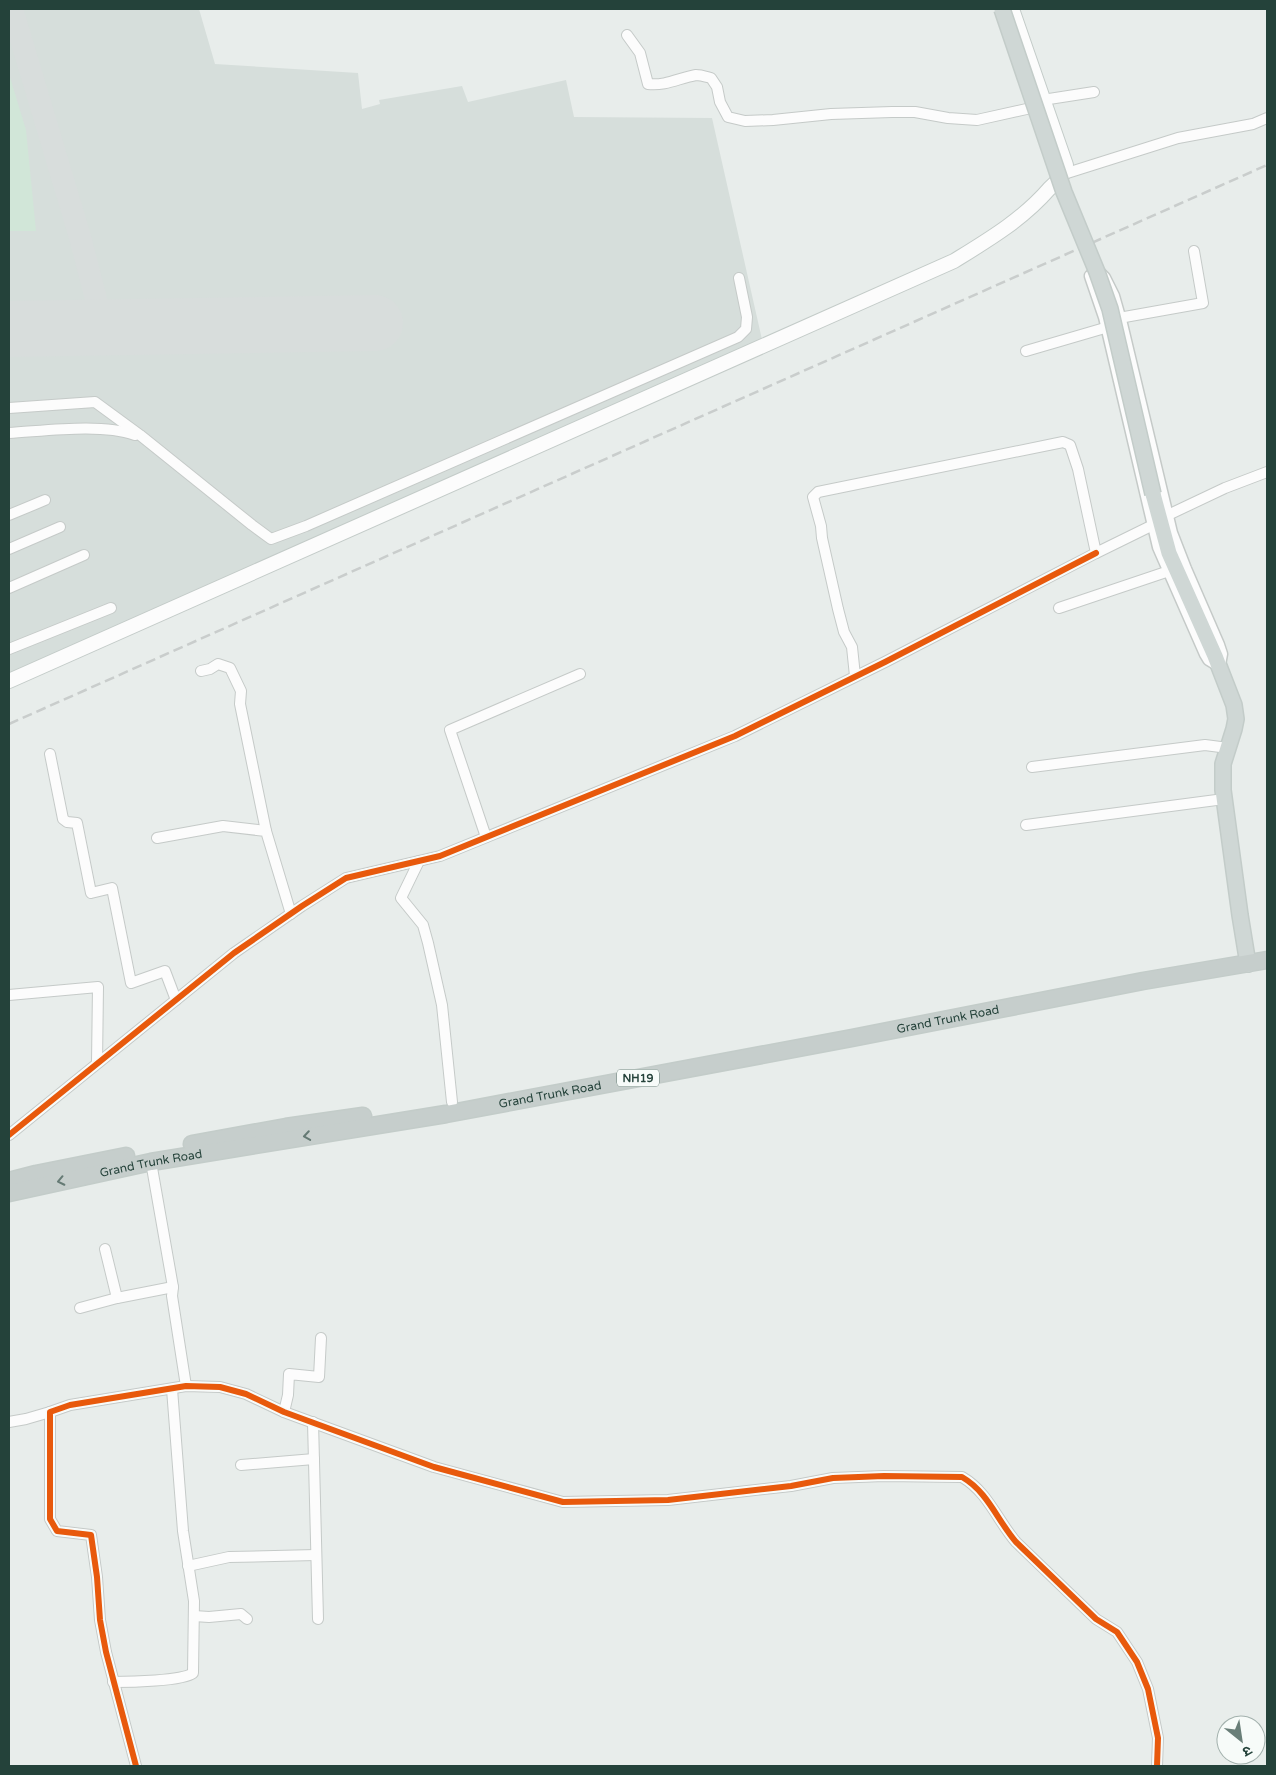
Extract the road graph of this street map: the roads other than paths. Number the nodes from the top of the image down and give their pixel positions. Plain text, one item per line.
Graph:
1 (996, 9) edge
2 (1002, 9) edge
3 (1012, 9) edge
4 (627, 35) dead end
5 (1094, 92) dead end
6 (1044, 102) junction
7 (1031, 108) junction
8 (1267, 118) edge
9 (1064, 174) junction
10 (1051, 188) junction
11 (1194, 250) dead end
12 (740, 278) dead end
13 (1120, 321) junction
14 (1108, 328) junction
15 (1026, 351) dead end
16 (9, 408) edge
17 (9, 433) edge
18 (143, 438) junction
19 (1267, 472) edge
20 (45, 500) dead end
21 (9, 515) edge
22 (1168, 515) junction
23 (1153, 525) junction
24 (60, 527) dead end
25 (9, 549) edge
26 (1096, 553) junction
27 (84, 555) dead end
28 (1169, 571) junction
29 (9, 588) edge
30 (112, 608) dead end
31 (1059, 608) dead end
32 (9, 649) edge
33 (1219, 665) junction
34 (200, 671) dead end
35 (580, 674) dead end
36 (855, 676) junction
37 (9, 681) edge
38 (1228, 748) junction
39 (50, 754) dead end
40 (1032, 767) dead end
41 (1224, 799) junction
42 (1026, 825) dead end
43 (266, 831) junction
44 (486, 837) junction
45 (157, 838) dead end
46 (419, 861) junction
47 (291, 914) junction
48 (1267, 952) edge
49 (1248, 959) junction
50 (1267, 960) edge
51 (9, 995) edge
52 (176, 1000) junction
53 (97, 1063) junction
54 (452, 1102) junction
55 (9, 1135) edge
56 (152, 1162) junction
57 (9, 1180) edge
58 (9, 1193) edge
59 (105, 1248) dead end
60 (173, 1286) junction
61 (117, 1298) junction
62 (80, 1308) dead end
63 (321, 1338) dead end
64 (186, 1386) junction
65 (172, 1389) junction
66 (50, 1412) junction
67 (284, 1412) junction
68 (9, 1422) edge
69 (313, 1422) junction
70 (314, 1459) junction
71 (241, 1465) dead end
72 (316, 1555) junction
73 (188, 1566) junction
74 (194, 1616) junction
75 (247, 1618) dead end
76 (318, 1619) dead end
77 (114, 1682) junction
78 (136, 1766) edge
79 (1157, 1766) edge

1 - 7 main road
2 - 33 main road, bridge
3 - 6 main road
4 - 7 street
5 - 6 street
6 - 7 street
6 - 9 main road
7 - 10 main road
8 - 9 street
9 - 10 main road
10 - 37 main road
11 - 13 street
12 - 18 street
13 - 14 street
13 - 14 street
13 - 22 street
14 - 15 street
14 - 23 street
16 - 18 street
17 - 18 street
19 - 22 street
20 - 21 street
22 - 33 street
23 - 26 street
23 - 28 street
24 - 25 street
26 - 36 street
26 - 36 street
27 - 29 street
28 - 31 street
28 - 33 street
30 - 32 street
33 - 38 main road
34 - 43 street
35 - 44 street
36 - 44 street
38 - 40 street
38 - 41 main road
39 - 52 street
41 - 42 street
41 - 49 main road
43 - 45 street
43 - 47 street
44 - 46 street
46 - 47 street
46 - 54 street
47 - 52 street
48 - 49 highway, Grand Trunk Road / NH19
49 - 50 highway, Grand Trunk Road / NH19
49 - 54 highway, Grand Trunk Road / NH19
49 -> 56 highway, Grand Trunk Road / NH19
51 - 53 street
52 - 53 street
53 - 55 street
54 - 57 highway, Grand Trunk Road / NH19
56 -> 58 highway, Grand Trunk Road / NH19
56 - 60 street
59 - 61 street
60 - 61 street
60 - 64 street
61 - 62 street
63 - 67 street
64 - 65 street
64 - 67 street
65 - 66 street
65 - 73 street
66 - 68 street
66 - 77 street
67 - 69 street
69 - 70 street
69 - 79 street
70 - 71 street
70 - 72 street
72 - 73 street
72 - 76 street
73 - 74 street
74 - 75 street
74 - 77 street
77 - 78 street

